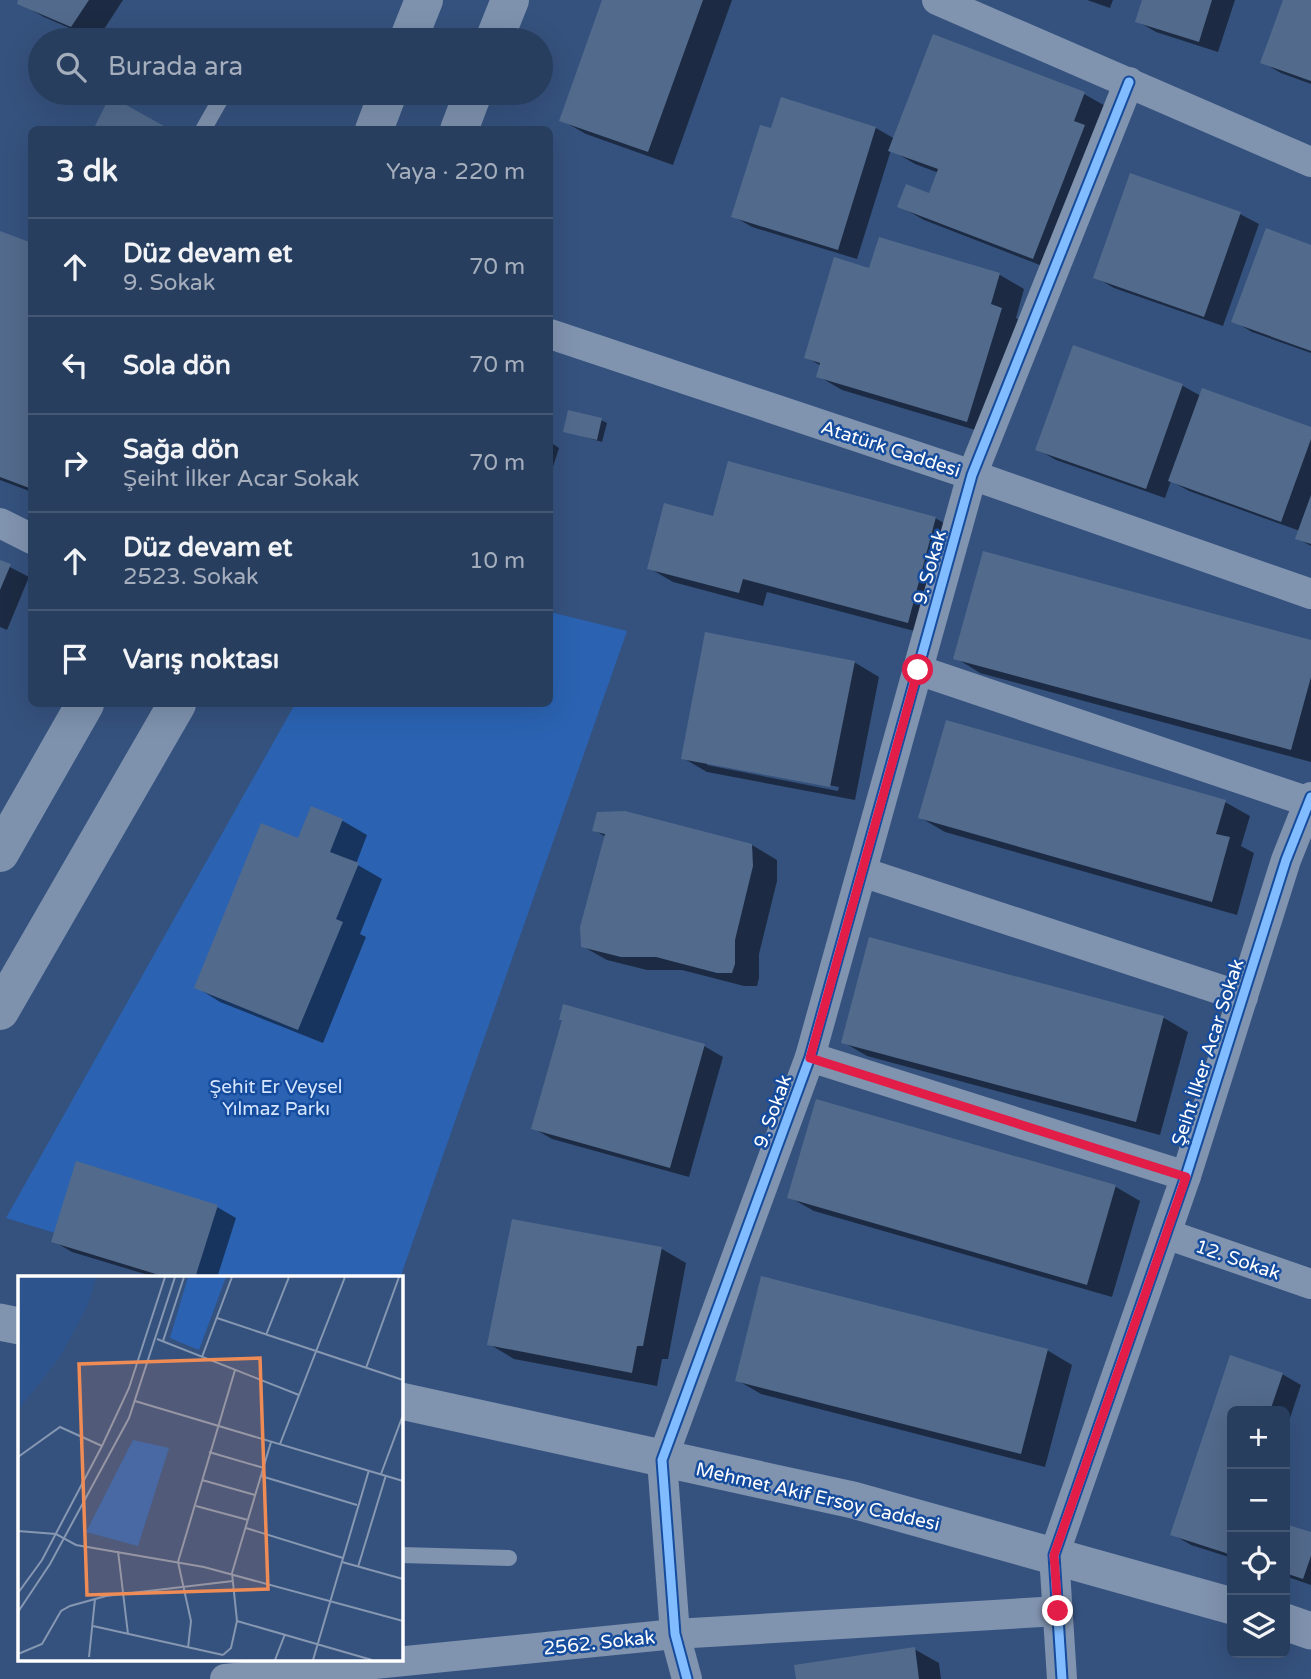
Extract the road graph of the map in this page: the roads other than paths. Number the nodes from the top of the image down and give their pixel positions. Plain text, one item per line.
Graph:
1 (424, 0) edge
2 (510, 0) edge
3 (937, 0) edge
4 (413, 28) edge
5 (499, 28) edge
6 (1129, 82) junction
7 (217, 105) edge
8 (383, 105) edge
9 (468, 105) edge
10 (205, 126) edge
11 (376, 126) edge
12 (461, 126) edge
13 (1311, 162) edge
14 (553, 335) edge
15 (972, 475) junction
16 (0, 523) edge
17 (28, 537) edge
18 (1311, 594) edge
19 (918, 670) junction
20 (83, 707) edge
21 (175, 707) edge
22 (1310, 800) edge
23 (0, 853) edge
24 (1299, 864) edge
25 (862, 872) junction
26 (1243, 997) junction
27 (0, 1011) edge
28 (810, 1058) junction
29 (1186, 1177) junction
30 (1166, 1234) junction
31 (1311, 1284) edge
32 (0, 1322) edge
33 (18, 1326) edge
34 (402, 1401) edge
35 (662, 1460) junction
36 (1054, 1555) junction
37 (402, 1556) edge
38 (509, 1558) dead end
39 (1227, 1605) edge
40 (1058, 1611) junction
41 (1290, 1624) edge
42 (1311, 1631) edge
43 (675, 1634) junction
44 (402, 1659) edge
45 (365, 1662) edge
46 (254, 1672) edge
47 (225, 1679) edge
48 (687, 1679) edge
49 (1062, 1679) edge

1 - 4 highway
2 - 5 highway
3 - 6 street
6 - 13 street
6 - 15 street, 9. Sokak
7 - 10 lane
8 - 11 highway
9 - 12 highway
14 - 15 street, Atatürk Caddesi
15 - 18 street, Atatürk Caddesi
15 - 19 street, 9. Sokak
16 - 17 street
19 - 22 street
19 - 25 street, 9. Sokak
20 - 23 highway
21 - 27 highway
22 - 24 street, Şeiht İlker Acar Sokak
24 - 26 street, Şeiht İlker Acar Sokak
25 - 26 street
25 - 28 street, 9. Sokak
26 - 29 street, Şeiht İlker Acar Sokak
28 - 29 street
28 - 35 street, 9. Sokak
29 - 30 street, Şeiht İlker Acar Sokak
30 - 31 street, 12. Sokak
30 - 36 street, Şeiht İlker Acar Sokak
32 - 33 street
34 - 35 street, Mehmet Akif Ersoy Caddesi
35 - 36 street, Mehmet Akif Ersoy Caddesi
35 - 43 street, 9. Sokak
36 - 39 street, Mehmet Akif Ersoy Caddesi
36 - 40 street
37 - 38 lane
40 - 43 street, 2562. Sokak
40 - 49 street
41 - 42 street
43 - 44 street, 2562. Sokak
43 - 48 street, 9. Sokak
45 - 46 street, 2562. Sokak
46 - 47 street, 2562. Sokak

